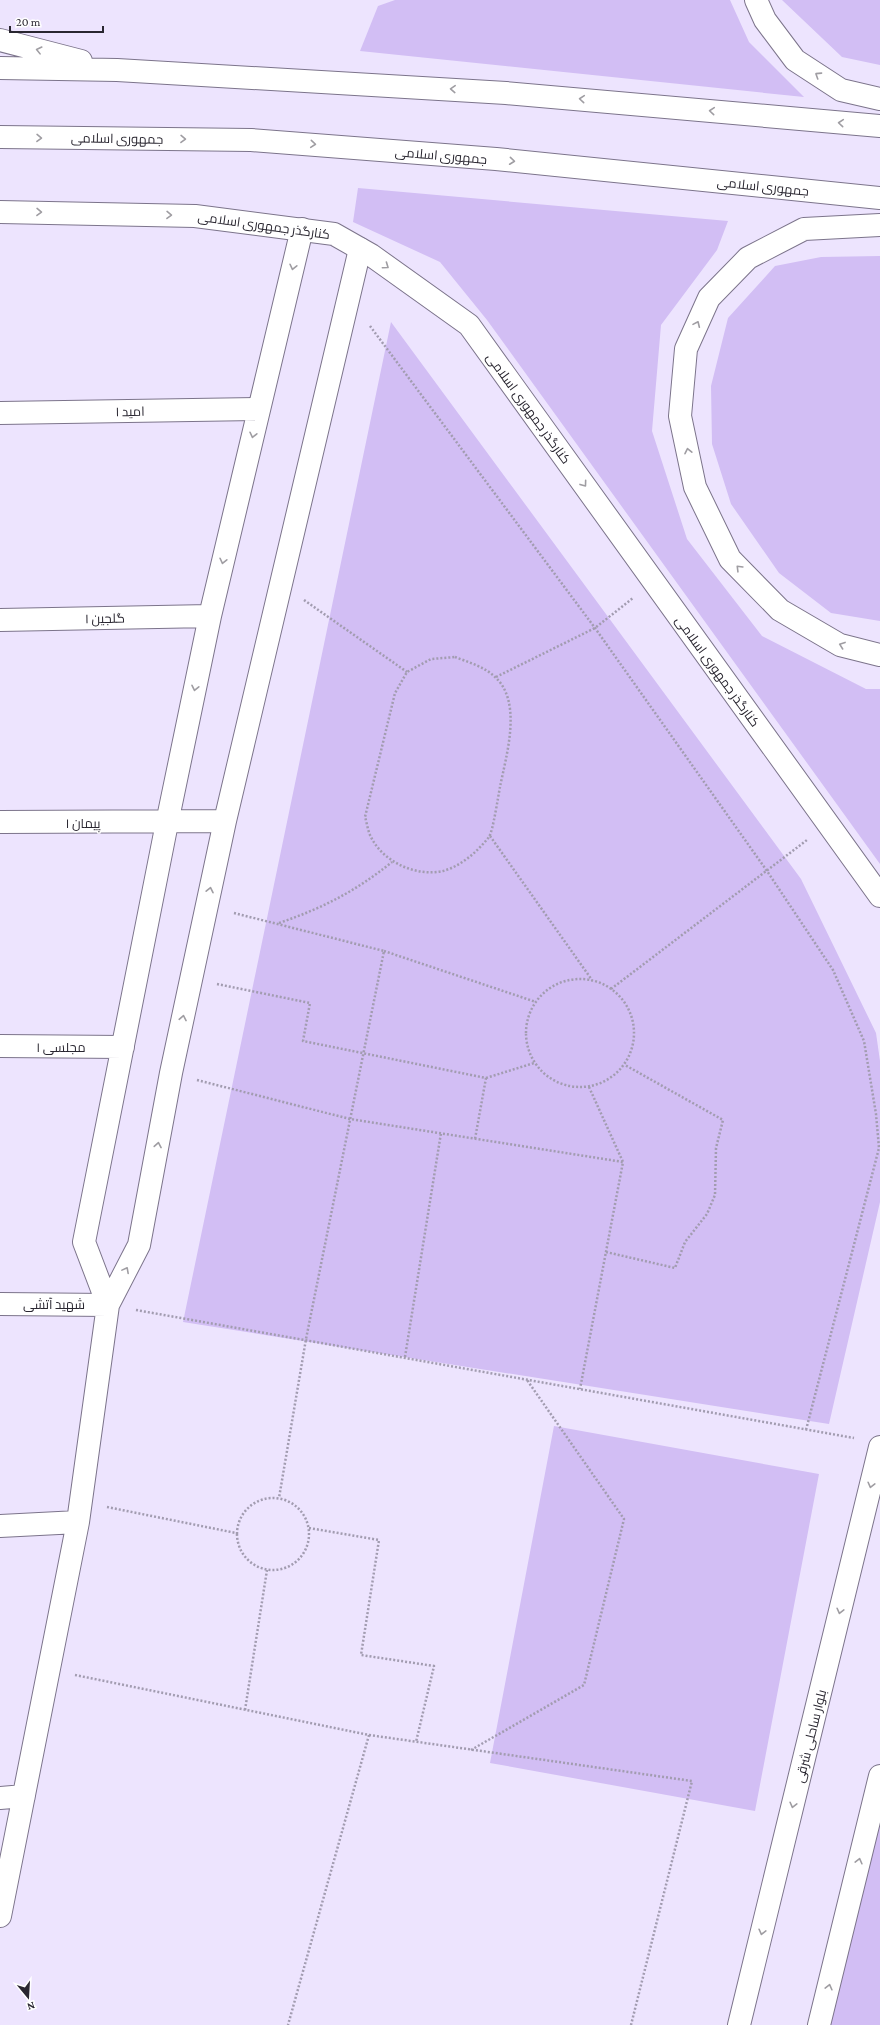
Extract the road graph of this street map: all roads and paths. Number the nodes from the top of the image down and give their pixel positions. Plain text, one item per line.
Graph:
1 (756, 0) edge
2 (0, 40) edge
3 (0, 68) edge
4 (117, 70) junction
5 (880, 99) edge
6 (880, 126) edge
7 (0, 137) edge
8 (880, 198) edge
9 (0, 212) edge
10 (880, 225) edge
11 (302, 229) junction
12 (360, 249) junction
13 (348, 297) junction
14 (259, 410) junction
15 (0, 413) edge
16 (654, 582) junction
17 (280, 584) junction
18 (210, 616) junction
19 (0, 620) edge
20 (595, 628) junction
21 (880, 655) edge
22 (407, 672) junction
23 (496, 677) junction
24 (225, 821) junction
25 (0, 822) edge
26 (167, 823) junction
27 (828, 824) junction
28 (490, 836) junction
29 (392, 862) junction
30 (767, 871) junction
31 (880, 896) edge
32 (206, 906) junction
33 (278, 923) junction
34 (384, 951) junction
35 (191, 978) junction
36 (592, 981) junction
37 (611, 989) junction
38 (536, 1002) junction
39 (0, 1046) edge
40 (123, 1047) junction
41 (364, 1053) junction
42 (534, 1063) junction
43 (625, 1064) junction
44 (171, 1074) junction
45 (486, 1078) junction
46 (589, 1087) junction
47 (350, 1119) junction
48 (442, 1133) junction
49 (475, 1139) junction
50 (623, 1162) junction
51 (606, 1252) junction
52 (0, 1304) edge
53 (108, 1304) junction
54 (306, 1339) junction
55 (405, 1357) junction
56 (526, 1379) junction
57 (580, 1388) junction
58 (806, 1430) junction
59 (858, 1438) dead end
60 (880, 1447) edge
61 (278, 1498) junction
62 (80, 1512) junction
63 (0, 1526) edge
64 (309, 1528) junction
65 (236, 1533) junction
66 (267, 1570) junction
67 (49, 1670) junction
68 (245, 1710) junction
69 (369, 1735) junction
70 (416, 1742) junction
71 (471, 1750) junction
72 (880, 1776) edge
73 (24, 1796) junction
74 (0, 1798) edge
75 (0, 1916) edge
76 (288, 2025) edge
77 (631, 2025) edge
78 (739, 2025) edge
79 (819, 2025) edge

5 -> 1 main road
4 -> 2 main road
3 - 4 main road
6 -> 4 main road
7 -> 8 main road, جمهوری اسلامی
9 -> 11 main road, کنارگذر جمهوری اسلامی
21 -> 10 main road
11 - 12 main road, کنارگذر جمهوری اسلامی
11 -> 14 main road
12 - 13 main road
12 -> 16 main road, کنارگذر جمهوری اسلامی
13 - 17 main road
13 - 20 path
14 - 15 main road, امید ۱
14 -> 18 main road
16 - 20 path
16 - 27 main road, کنارگذر جمهوری اسلامی
17 - 22 path
17 - 24 main road
18 - 19 main road, گلجین ۱
18 -> 26 main road
20 - 23 path
20 - 30 path
22 - 23 path
22 - 29 path
23 - 28 path
24 - 26 main road, پیمان ۱
32 -> 24 main road
25 - 26 main road, پیمان ۱
26 - 40 main road
27 - 30 path
27 - 31 main road, کنارگذر جمهوری اسلامی
28 - 29 path
28 - 36 path
29 - 33 path
30 - 37 path
30 - 58 path
32 - 33 path
32 - 35 main road
33 - 34 path
34 - 38 path
34 - 41 path
35 - 41 path
44 -> 35 main road
36 - 37 path
36 - 38 path
37 - 43 path
38 - 42 path
39 - 40 main road, مجلسی ۱
40 - 53 main road
41 - 45 path
41 - 47 path
42 - 45 path
42 - 46 path
43 - 46 path
43 - 51 path
44 - 47 path
53 -> 44 main road
45 - 49 path
46 - 50 path
47 - 48 path
47 - 54 path
48 - 49 path
48 - 55 path
49 - 50 path
50 - 51 path
51 - 57 path
52 - 53 main road, شهید آتشی
53 - 54 path
53 - 62 main road
54 - 55 path
54 - 61 path
55 - 56 path
56 - 57 path
56 - 71 path
57 - 58 path
58 - 59 path
60 -> 78 main road, بلوار ساحلی شرقی
61 - 64 path
61 - 65 path
62 - 63 main road
62 - 65 path
62 - 67 main road
64 - 66 path
64 - 70 path
65 - 66 path
66 - 68 path
67 - 68 path
67 - 73 main road
68 - 69 path
69 - 70 path
69 - 76 path
70 - 71 path
71 - 77 path
79 -> 72 main road
73 - 74 main road
73 - 75 main road

